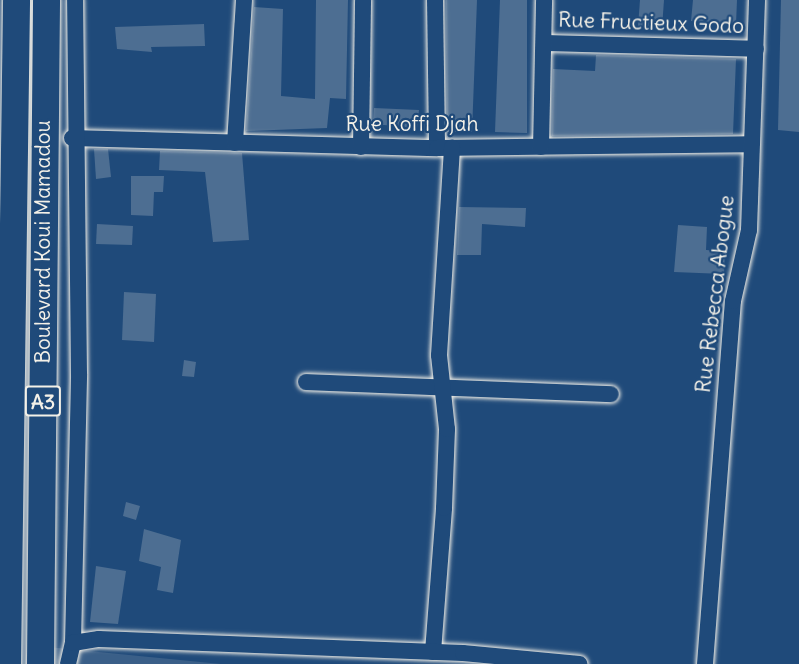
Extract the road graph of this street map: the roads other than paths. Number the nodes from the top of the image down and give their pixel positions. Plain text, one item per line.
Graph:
1 (16, 0) edge
2 (46, 0) edge
3 (75, 0) edge
4 (244, 0) edge
5 (363, 0) edge
6 (435, 0) edge
7 (544, 0) edge
8 (757, 0) edge
9 (545, 43) junction
10 (756, 49) junction
11 (72, 138) junction
12 (235, 143) junction
13 (751, 144) junction
14 (361, 147) junction
15 (444, 147) junction
16 (541, 147) junction
17 (306, 382) dead end
18 (442, 386) junction
19 (611, 394) dead end
20 (73, 643) junction
21 (433, 652) junction
22 (7, 664) edge
23 (40, 664) edge
24 (68, 664) edge
25 (579, 664) edge
26 (705, 664) edge

1 - 22 main road, Boulevard Koui Mamadou / A3
2 - 23 main road, Boulevard Koui Mamadou / A3
3 - 11 street
4 - 12 street
5 - 14 street
6 - 15 street
7 - 9 street
8 - 10 street, Rue Rebecca Abogue
9 - 10 street, Rue Fructieux Godo
9 - 16 street
10 - 13 street, Rue Rebecca Abogue
11 - 12 street, Rue Koffi Djah
11 - 20 street
12 - 14 street, Rue Koffi Djah
13 - 16 street, Rue Koffi Djah
13 - 26 street, Rue Rebecca Abogue
14 - 15 street, Rue Koffi Djah
15 - 16 street, Rue Koffi Djah
15 - 18 street
17 - 18 street
18 - 19 street
18 - 21 street
20 - 21 street
20 - 24 street
21 - 25 street

